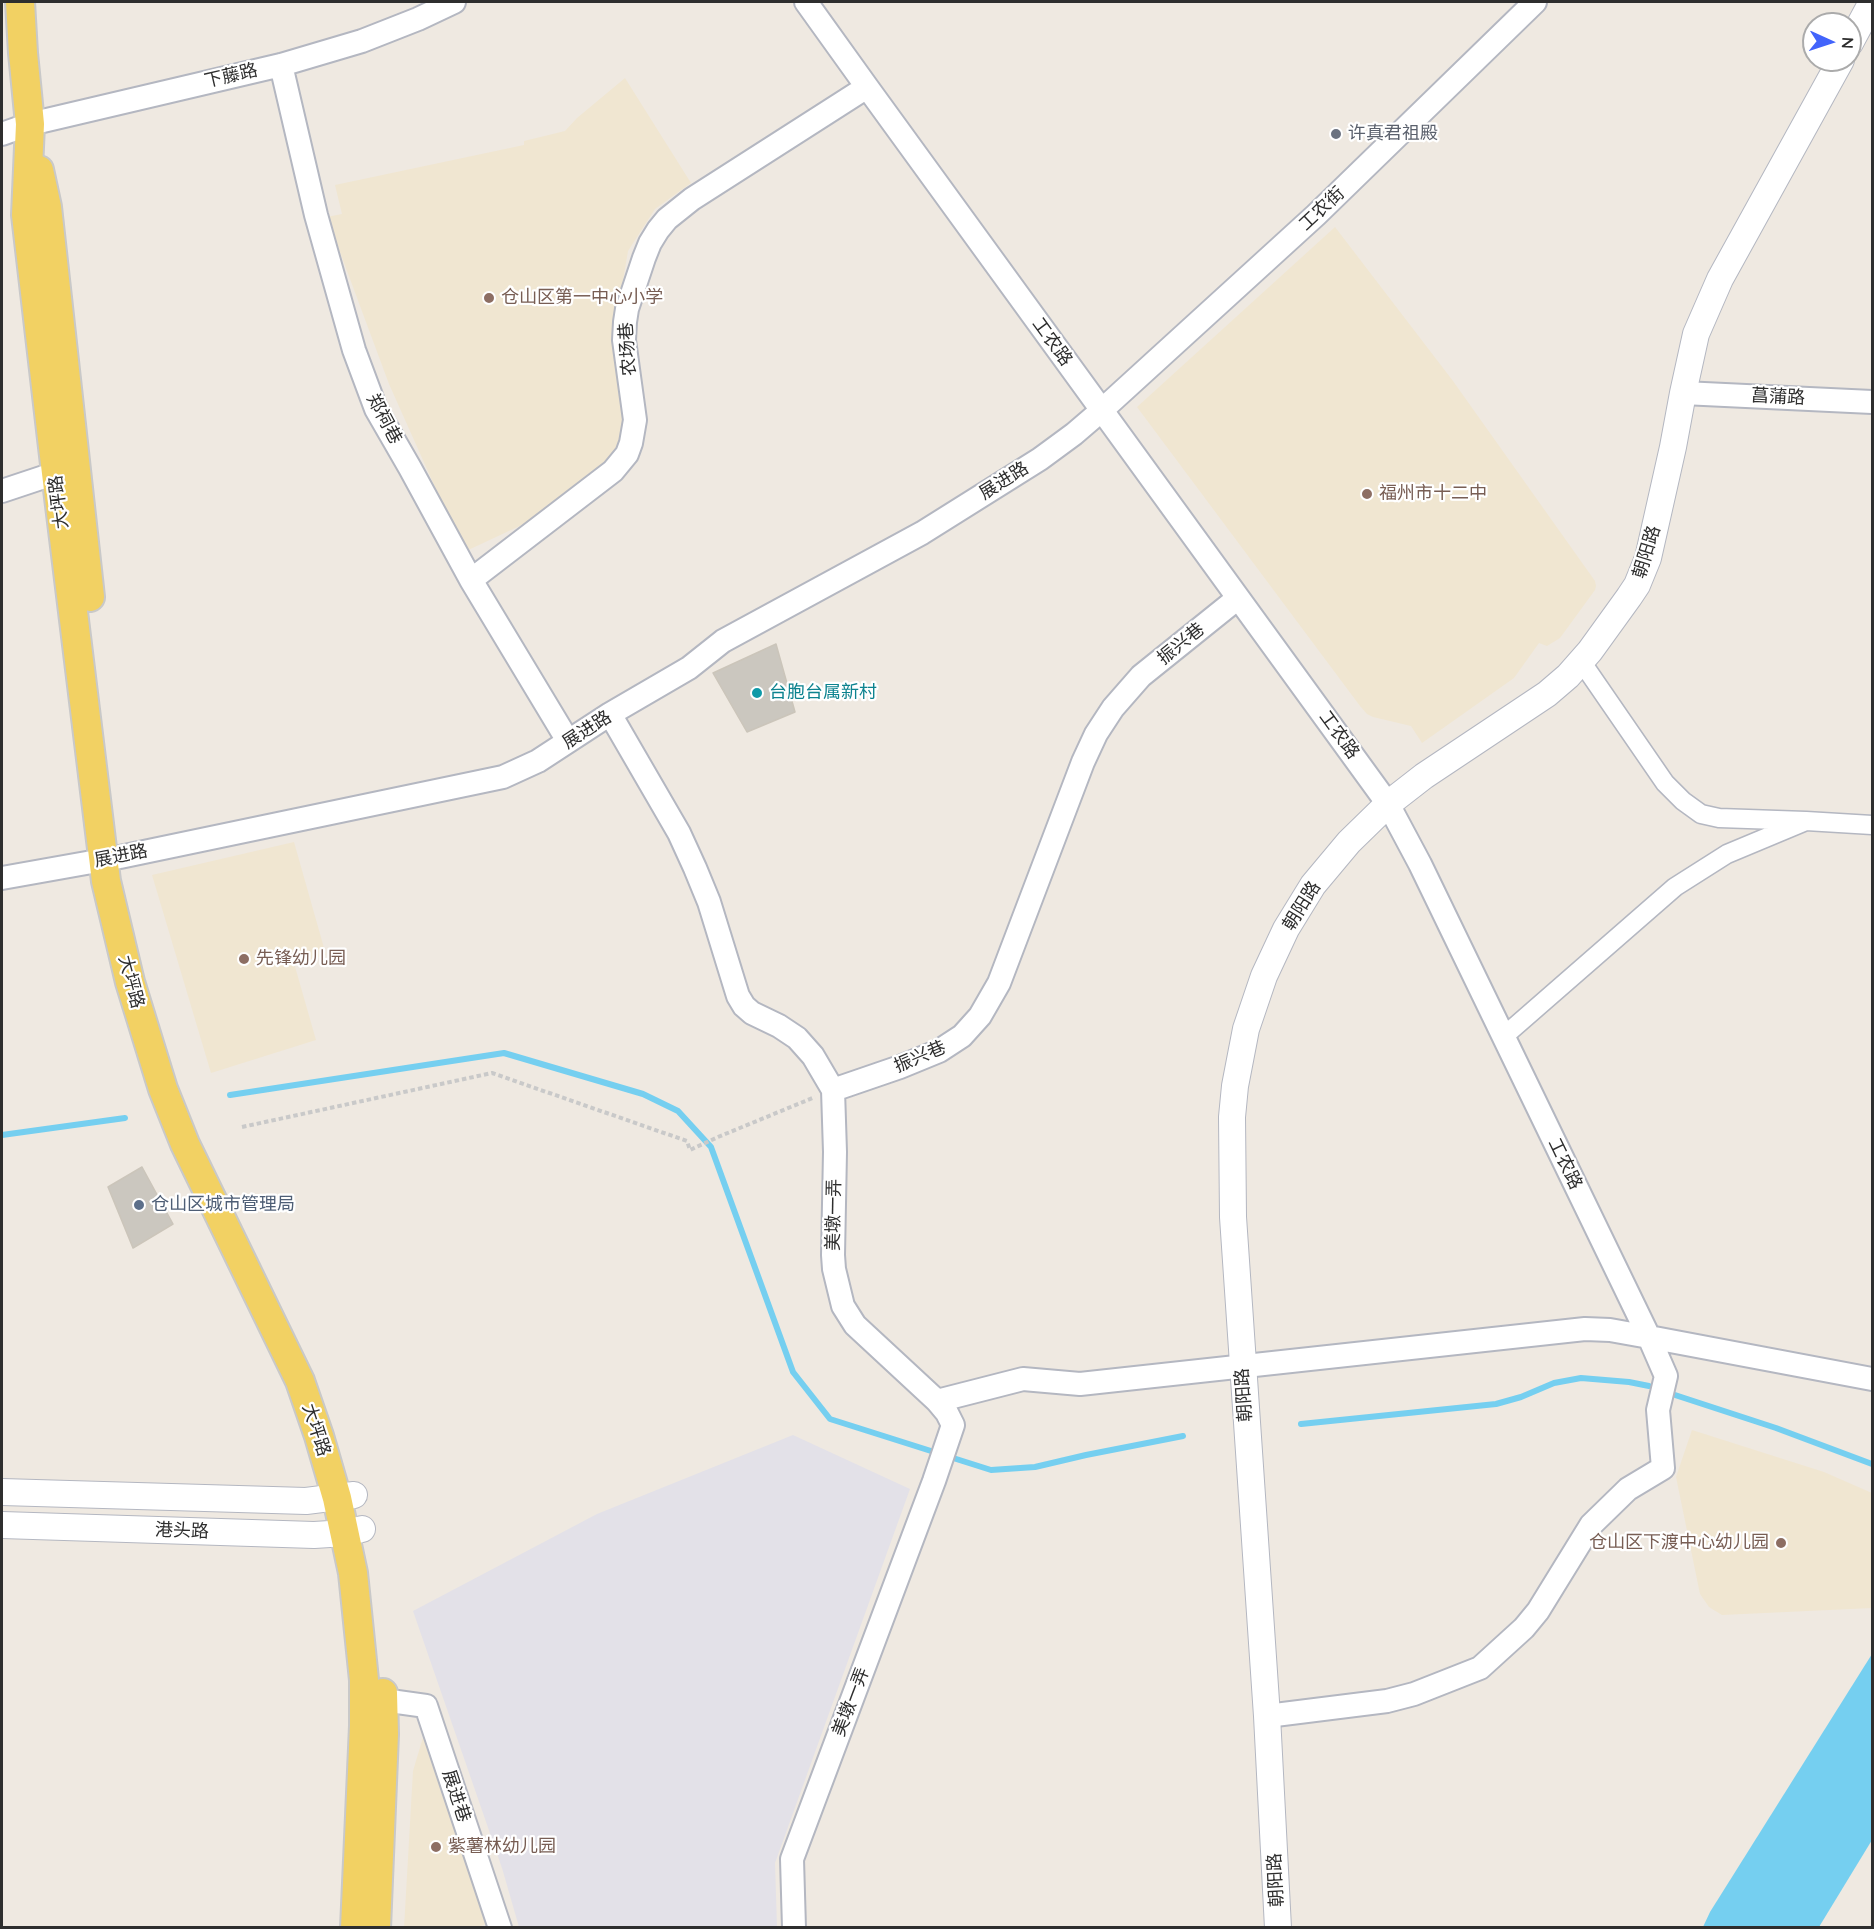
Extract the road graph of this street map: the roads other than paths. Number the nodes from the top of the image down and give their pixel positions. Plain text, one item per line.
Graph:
1 (21, 2) edge
2 (454, 2) edge
3 (806, 2) edge
4 (1535, 2) edge
5 (1872, 2) edge
6 (414, 10) edge
7 (1862, 21) edge
8 (281, 65) junction
9 (1834, 72) edge
10 (867, 87) junction
11 (30, 124) junction
12 (2, 134) edge
13 (1683, 393) junction
14 (1872, 402) edge
15 (1102, 411) junction
16 (66, 470) junction
17 (2, 491) edge
18 (471, 580) junction
19 (1239, 598) junction
20 (1581, 661) junction
21 (610, 714) junction
22 (568, 741) junction
23 (1388, 804) junction
24 (1806, 821) junction
25 (1872, 825) edge
26 (112, 859) junction
27 (2, 878) edge
28 (1503, 1036) junction
29 (832, 1090) junction
30 (1649, 1337) junction
31 (1242, 1367) junction
32 (1872, 1379) edge
33 (937, 1401) junction
34 (2, 1492) edge
35 (346, 1496) junction
36 (2, 1525) edge
37 (354, 1531) junction
38 (383, 1700) junction
39 (1267, 1716) junction
40 (355, 1928) edge
41 (376, 1928) edge
42 (500, 1928) edge
43 (794, 1928) edge
44 (1278, 1928) edge

1 - 11 main road
2 - 6 street, 下藤路
3 - 10 street, 工农路
4 - 15 street, 工农街
5 - 7 main road
6 - 8 street, 下藤路
8 - 11 street, 下藤路
8 - 18 street, 郑祠巷
9 - 13 main road, 朝阳路
10 - 15 street, 工农路
10 - 18 street, 农场巷
11 - 12 street, 下藤路
11 - 16 main road, 大坪路
13 - 14 street, 菖蒲路
13 - 20 main road, 朝阳路
15 - 19 street, 工农路
15 - 21 street, 展进路
16 - 17 street
16 - 26 main road, 大坪路
18 - 22 street, 郑祠巷
19 - 23 street, 工农路
19 - 29 street, 振兴巷
20 - 23 main road, 朝阳路
20 - 24 street
21 - 22 street, 展进路
21 - 29 street
22 - 26 street, 展进路
23 - 28 street, 工农路
23 - 31 main road, 朝阳路
24 - 25 street
24 - 28 street
26 - 27 street, 展进路
26 - 35 main road, 大坪路
28 - 30 street, 工农路
29 - 33 street, 美墩一弄
30 - 31 street
30 - 32 street
30 - 39 street, 工农路
31 - 33 street
31 - 39 main road, 朝阳路
33 - 43 street, 美墩一弄
34 - 35 main road, 港头路
35 - 37 main road, 大坪路
36 - 37 main road, 港头路
37 - 38 main road
37 - 40 main road, 大坪路
38 - 41 main road
38 - 42 street, 展进巷
39 - 44 main road, 朝阳路

